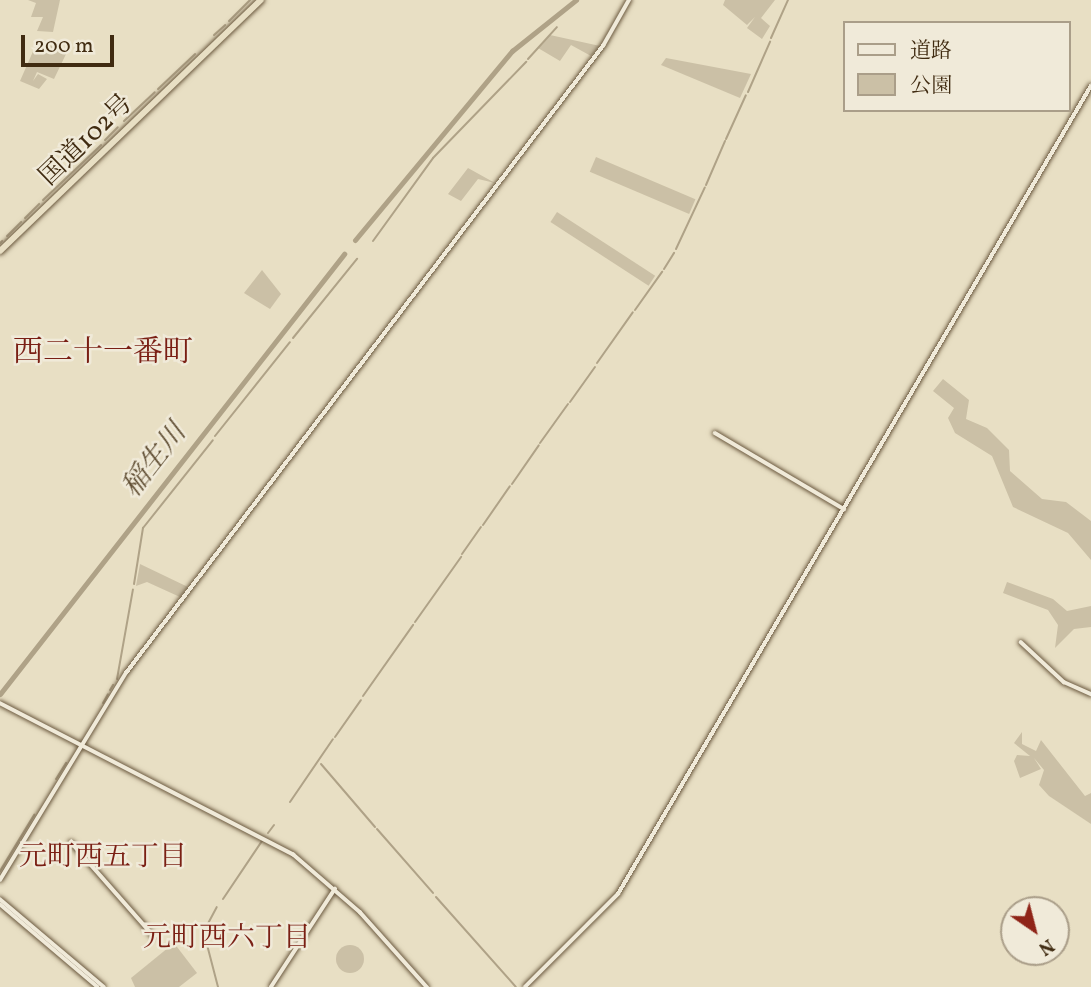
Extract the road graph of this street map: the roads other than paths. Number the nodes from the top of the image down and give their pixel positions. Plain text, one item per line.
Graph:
1 (261, 0) edge
2 (629, 0) edge
3 (1091, 86) edge
4 (0, 251) edge
5 (715, 433) dead end
6 (844, 509) junction
7 (1020, 642) dead end
8 (1091, 694) edge
9 (0, 703) edge
10 (80, 745) junction
11 (71, 842) dead end
12 (0, 880) edge
13 (335, 889) junction
14 (0, 902) edge
15 (154, 936) dead end
16 (101, 987) edge
17 (271, 987) edge
18 (428, 987) edge
19 (525, 987) edge

1 - 4 highway, 国道102号
2 - 10 street
3 - 6 street
5 - 6 street
6 - 19 street
7 - 8 street
9 - 10 street
10 - 12 street
10 - 13 street
11 - 15 street
13 - 17 street
13 - 18 street
14 - 16 street

